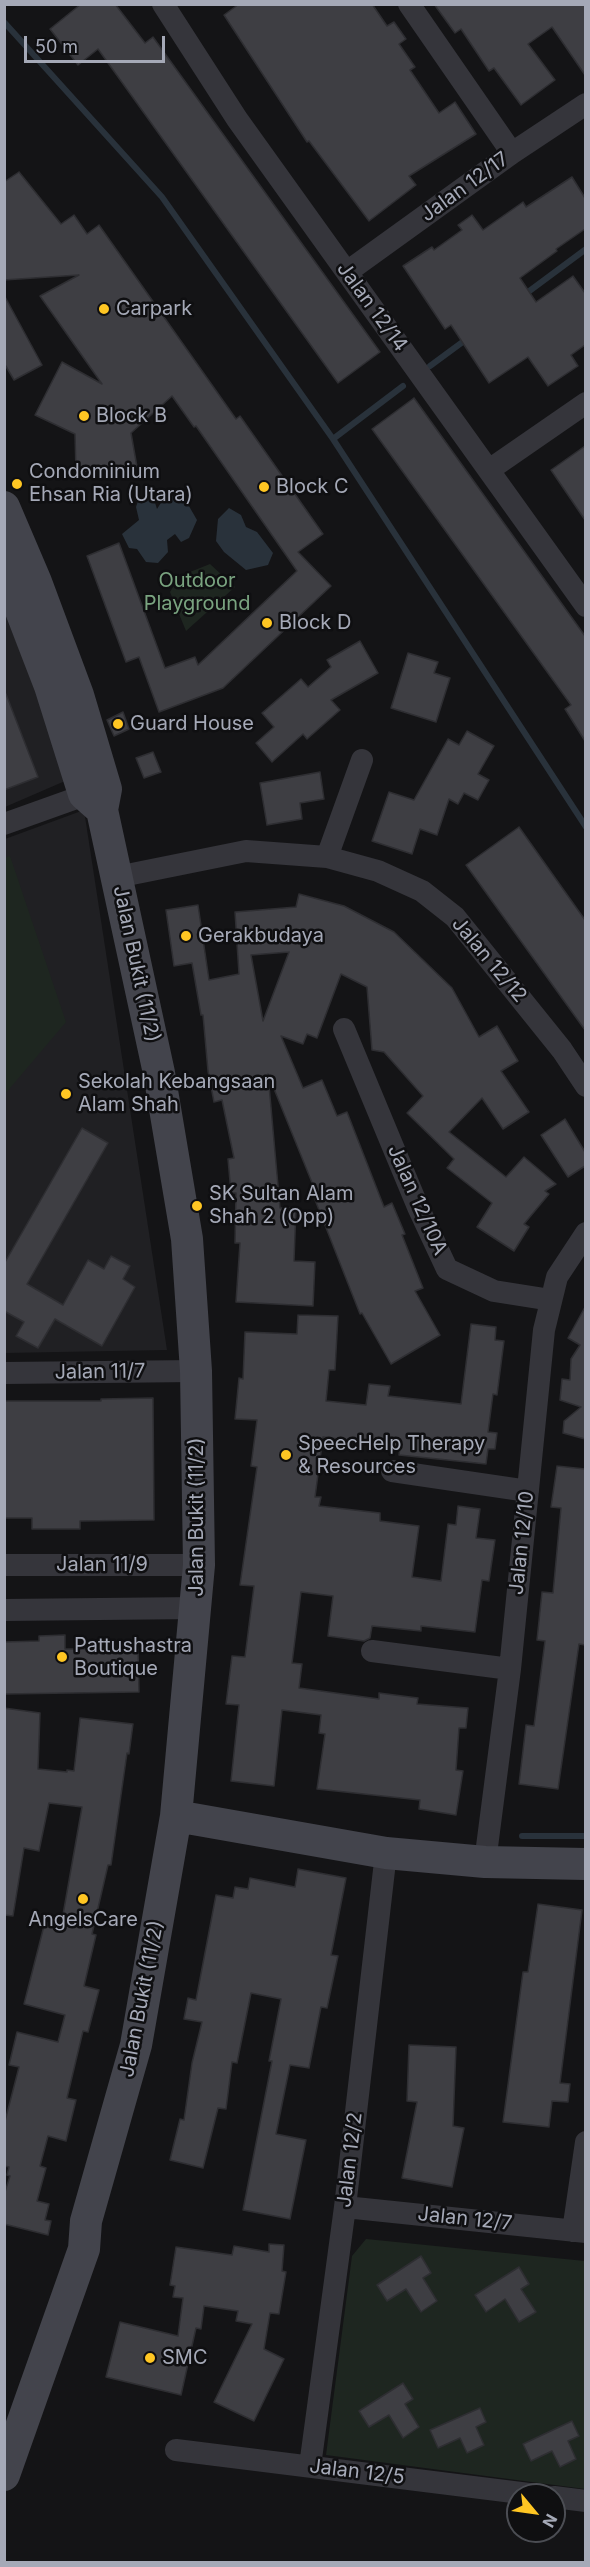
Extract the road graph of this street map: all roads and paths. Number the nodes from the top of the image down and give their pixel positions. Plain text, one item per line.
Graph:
1 (163, 4) edge
2 (410, 4) edge
3 (585, 104) edge
4 (512, 153) junction
5 (347, 272) junction
6 (585, 403) edge
7 (489, 470) junction
8 (4, 507) edge
9 (4, 567) edge
10 (585, 606) edge
11 (362, 760) dead end
12 (97, 798) junction
13 (4, 824) edge
14 (327, 857) junction
15 (117, 877) junction
16 (344, 1029) dead end
17 (585, 1086) edge
18 (585, 1233) edge
19 (551, 1300) junction
20 (196, 1371) junction
21 (4, 1373) edge
22 (392, 1471) dead end
23 (528, 1491) junction
24 (4, 1565) edge
25 (199, 1565) junction
26 (197, 1608) junction
27 (4, 1610) edge
28 (372, 1652) dead end
29 (510, 1669) junction
30 (176, 1816) junction
31 (386, 1853) junction
32 (485, 1862) junction
33 (585, 1864) edge
34 (585, 2142) edge
35 (345, 2207) junction
36 (86, 2221) junction
37 (579, 2231) edge
38 (4, 2421) edge
39 (176, 2450) dead end
40 (310, 2466) junction
41 (4, 2475) edge
42 (506, 2491) edge
43 (566, 2499) edge
44 (585, 2501) edge

1 - 5 street, Jalan 12/14
2 - 4 street
3 - 4 street, Jalan 12/17
4 - 5 street, Jalan 12/17
5 - 7 street, Jalan 12/14
6 - 7 street
7 - 10 street, Jalan 12/14
8 - 12 street, Jalan Bukit (11/2)
9 - 12 street, Jalan Bukit (11/2)
11 - 14 street
12 - 13 street
12 - 15 street, Jalan Bukit (11/2)
14 - 15 street, Jalan 12/12
14 - 17 street, Jalan 12/12
15 - 20 street, Jalan Bukit (11/2)
16 - 19 street, Jalan 12/10A
18 - 19 street, Jalan 12/10
19 - 23 street, Jalan 12/10
20 - 21 street, Jalan 11/7
20 - 25 street, Jalan Bukit (11/2)
22 - 23 street
23 - 29 street, Jalan 12/10
24 - 25 street, Jalan 11/9
25 - 26 street, Jalan Bukit (11/2)
26 - 27 street
26 - 30 street, Jalan Bukit (11/2)
28 - 29 street
29 - 32 street, Jalan 12/10
30 - 31 street
30 - 36 street, Jalan Bukit (11/2)
31 - 32 street
31 - 35 street, Jalan 12/2
32 - 33 street
34 - 37 street
35 - 37 street, Jalan 12/7
35 - 40 street, Jalan 12/2
36 - 38 street, Jalan Bukit (11/2)
36 - 41 street, Jalan Bukit (11/2)
39 - 40 street, Jalan 12/5
40 - 42 street, Jalan 12/5
43 - 44 street

